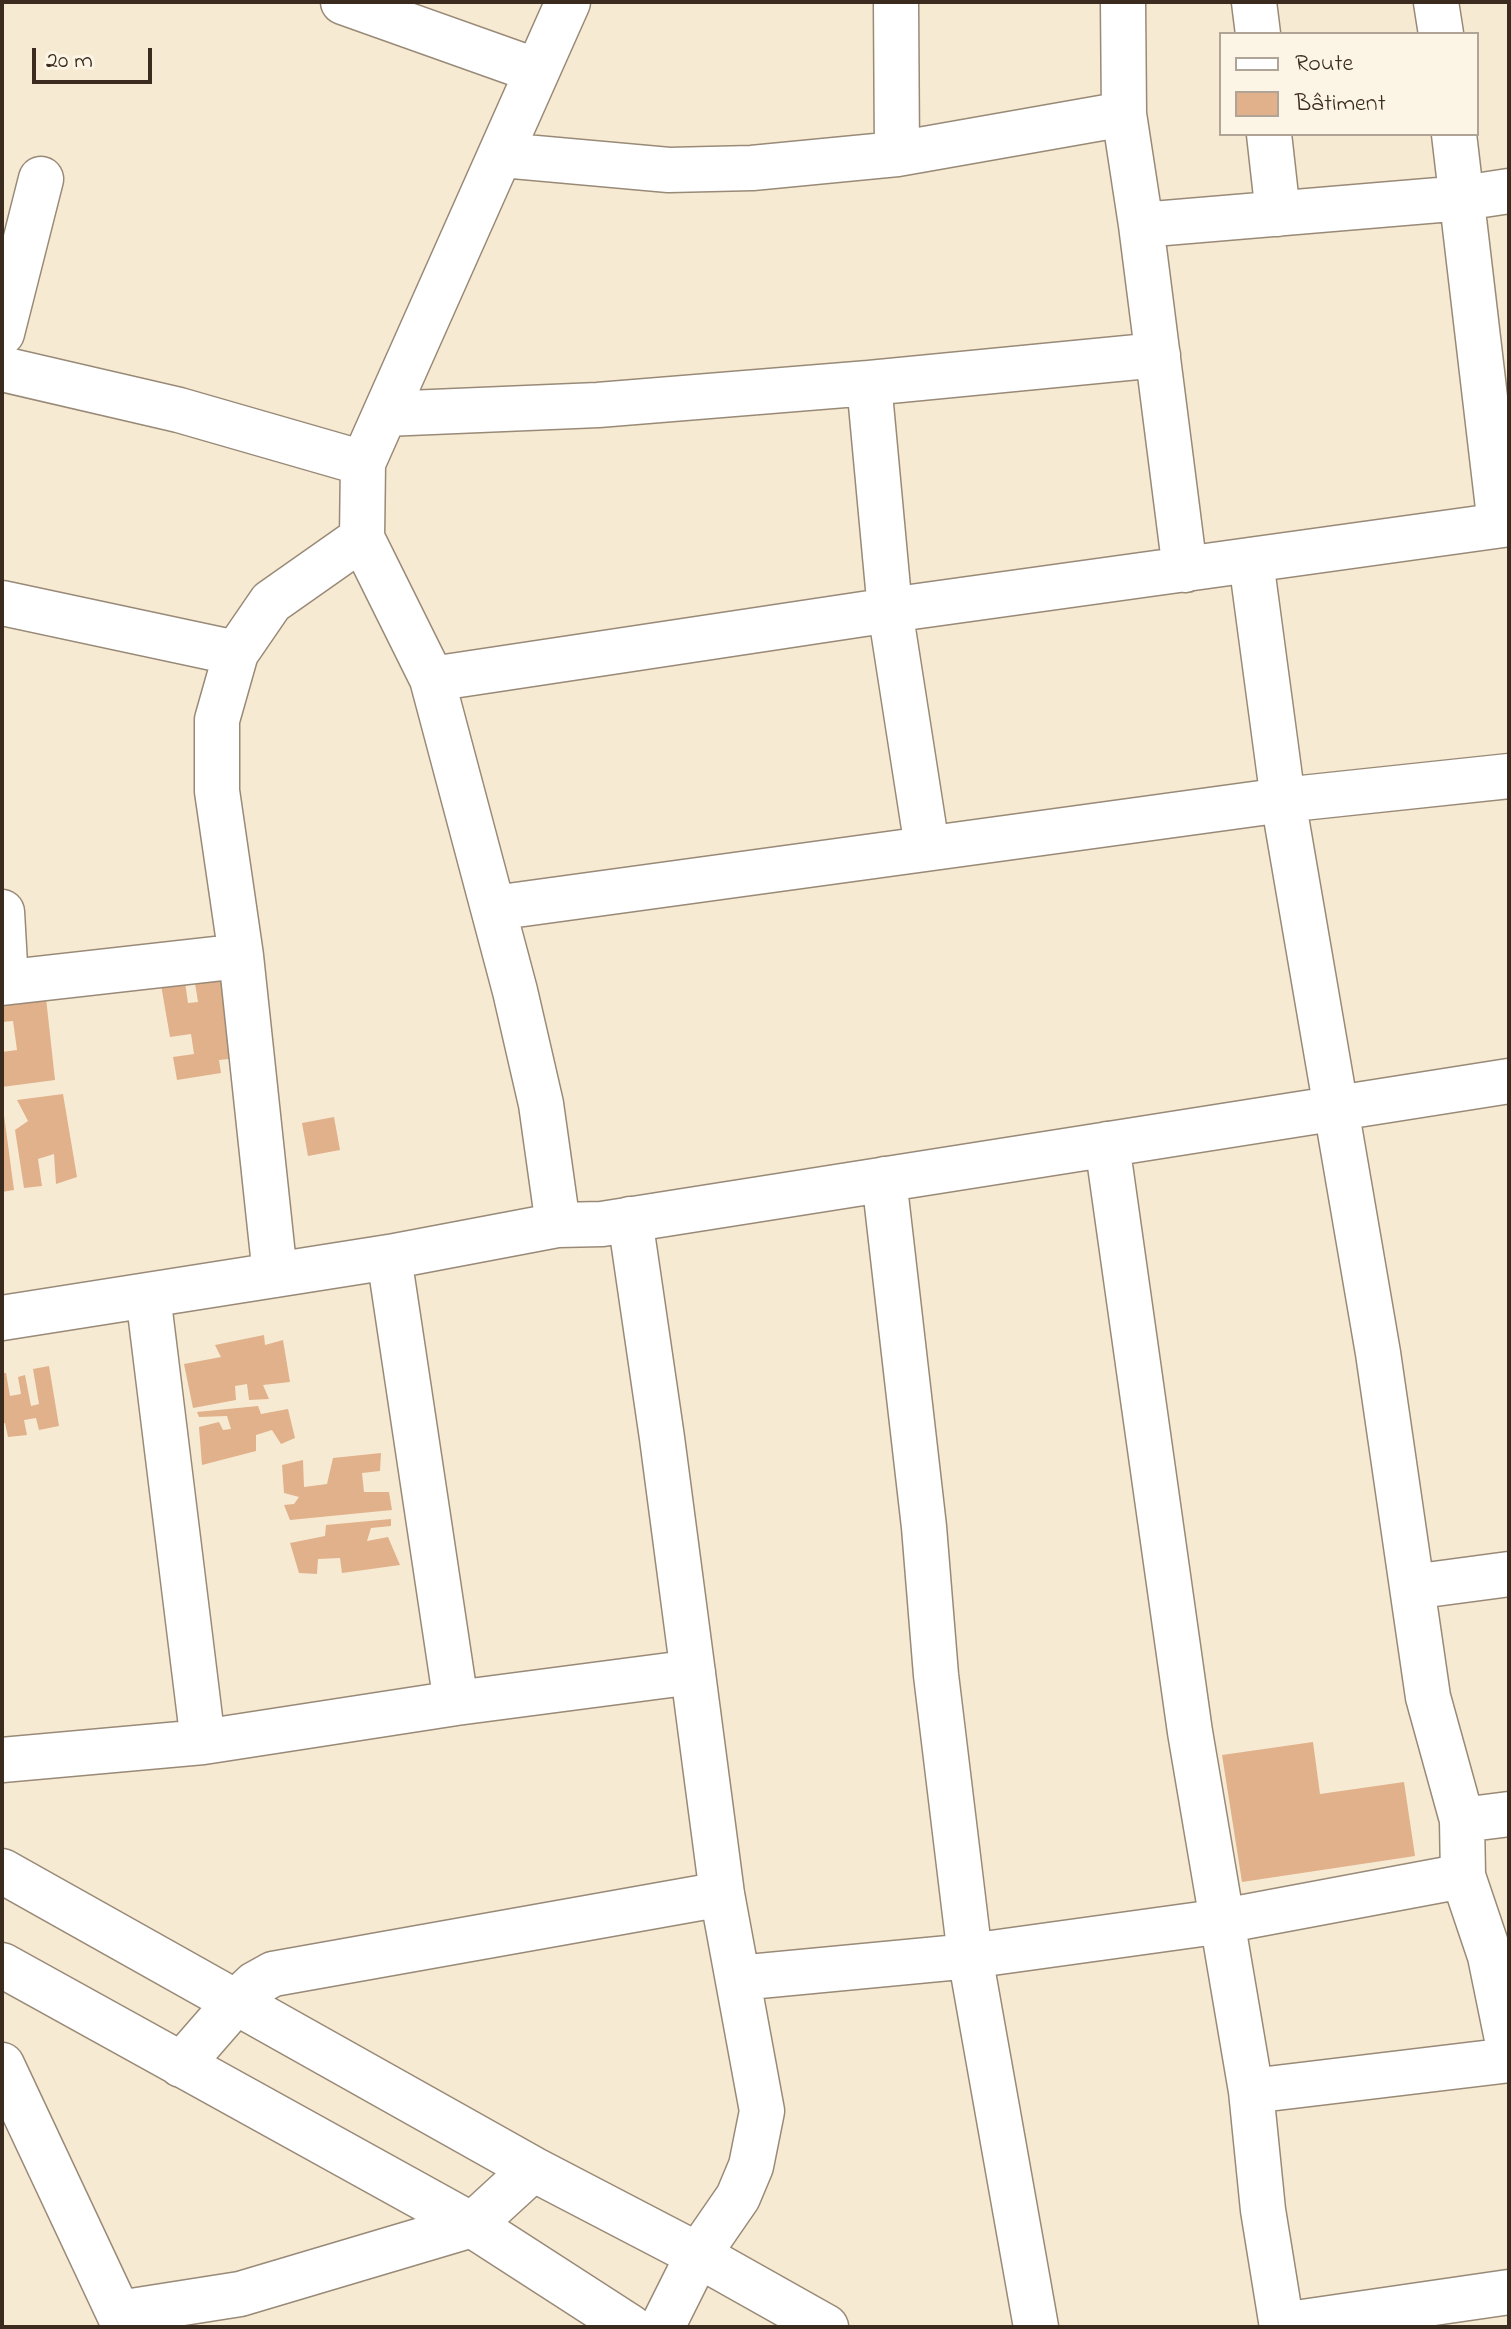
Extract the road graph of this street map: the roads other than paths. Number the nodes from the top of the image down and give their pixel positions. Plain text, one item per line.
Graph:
1 (343, 2) edge
2 (568, 2) edge
3 (896, 2) edge
4 (1123, 2) edge
5 (1254, 2) edge
6 (1436, 2) edge
7 (1258, 32) edge
8 (1441, 32) edge
9 (537, 71) junction
10 (1124, 114) junction
11 (1269, 136) edge
12 (1454, 136) edge
13 (897, 154) junction
14 (502, 155) junction
15 (41, 179) dead end
16 (1509, 191) edge
17 (1463, 198) junction
18 (1278, 214) junction
19 (1141, 225) junction
20 (2, 333) edge
21 (1158, 355) junction
22 (2, 369) edge
23 (869, 383) junction
24 (385, 414) junction
25 (363, 463) junction
26 (1505, 524) edge
27 (362, 538) junction
28 (1251, 561) junction
29 (1185, 570) junction
30 (2, 603) edge
31 (890, 610) junction
32 (236, 653) junction
33 (432, 679) junction
34 (1509, 776) edge
35 (1283, 800) junction
36 (927, 847) junction
37 (494, 908) junction
38 (2, 912) edge
39 (241, 956) junction
40 (4, 983) edge
41 (1509, 1081) edge
42 (1335, 1108) junction
43 (1107, 1144) junction
44 (884, 1179) junction
45 (630, 1219) junction
46 (558, 1225) junction
47 (389, 1257) junction
48 (275, 1275) junction
49 (148, 1295) junction
50 (2, 1318) edge
51 (1509, 1574) edge
52 (1412, 1587) junction
53 (693, 1672) junction
54 (456, 1703) junction
55 (203, 1742) junction
56 (2, 1760) edge
57 (1509, 1814) edge
58 (1462, 1820) junction
59 (2, 1871) edge
60 (1463, 1876) junction
61 (722, 1894) junction
62 (1223, 1921) junction
63 (970, 1956) junction
64 (2, 1965) edge
65 (738, 1978) junction
66 (235, 2003) junction
67 (1509, 2049) edge
68 (1509, 2060) edge
69 (181, 2065) junction
70 (6, 2082) edge
71 (1251, 2091) junction
72 (533, 2169) junction
73 (472, 2225) junction
74 (698, 2255) junction
75 (1509, 2292) edge
76 (122, 2320) edge
77 (1282, 2326) edge
78 (630, 2327) edge
79 (662, 2327) edge
80 (826, 2327) edge
81 (1036, 2327) edge

1 - 9 street
2 - 9 street
3 - 13 street
4 - 10 street
5 - 7 street
6 - 8 street
9 - 14 street
10 - 13 street
10 - 19 street
11 - 18 street
12 - 17 street
13 - 14 street
14 - 24 street
15 - 20 street
16 - 17 street
17 - 18 street
17 - 26 street
18 - 19 street
19 - 21 street
21 - 23 street
21 - 29 street
22 - 25 street
23 - 24 street
23 - 31 street
24 - 25 street
25 - 27 street
26 - 28 street
27 - 32 street
27 - 33 street
28 - 29 street
28 - 35 street
29 - 31 street
30 - 32 street
31 - 33 street
31 - 36 street
32 - 39 street
33 - 37 street
34 - 35 street
35 - 36 street
35 - 42 street
36 - 37 street
37 - 46 street
38 - 40 street
39 - 40 street
39 - 48 street
41 - 42 street
42 - 43 street
42 - 52 street
43 - 44 street
43 - 62 street
44 - 45 street
44 - 63 street
45 - 46 street
45 - 53 street
46 - 47 street
47 - 48 street
47 - 54 street
48 - 49 street
49 - 50 street
49 - 55 street
51 - 52 street
52 - 58 street
53 - 54 street
53 - 61 street
54 - 55 street
55 - 56 street
57 - 58 street
58 - 60 street
59 - 66 street
60 - 62 street
60 - 67 street
61 - 65 street
61 - 66 street
62 - 63 street
62 - 71 street
63 - 65 street
63 - 81 street
64 - 69 street
65 - 74 street
66 - 69 street
66 - 72 street
68 - 71 street
69 - 73 street
70 - 76 street
71 - 77 street
72 - 73 street
72 - 74 street
73 - 76 street
73 - 78 street
74 - 79 street
74 - 80 street
75 - 77 street

